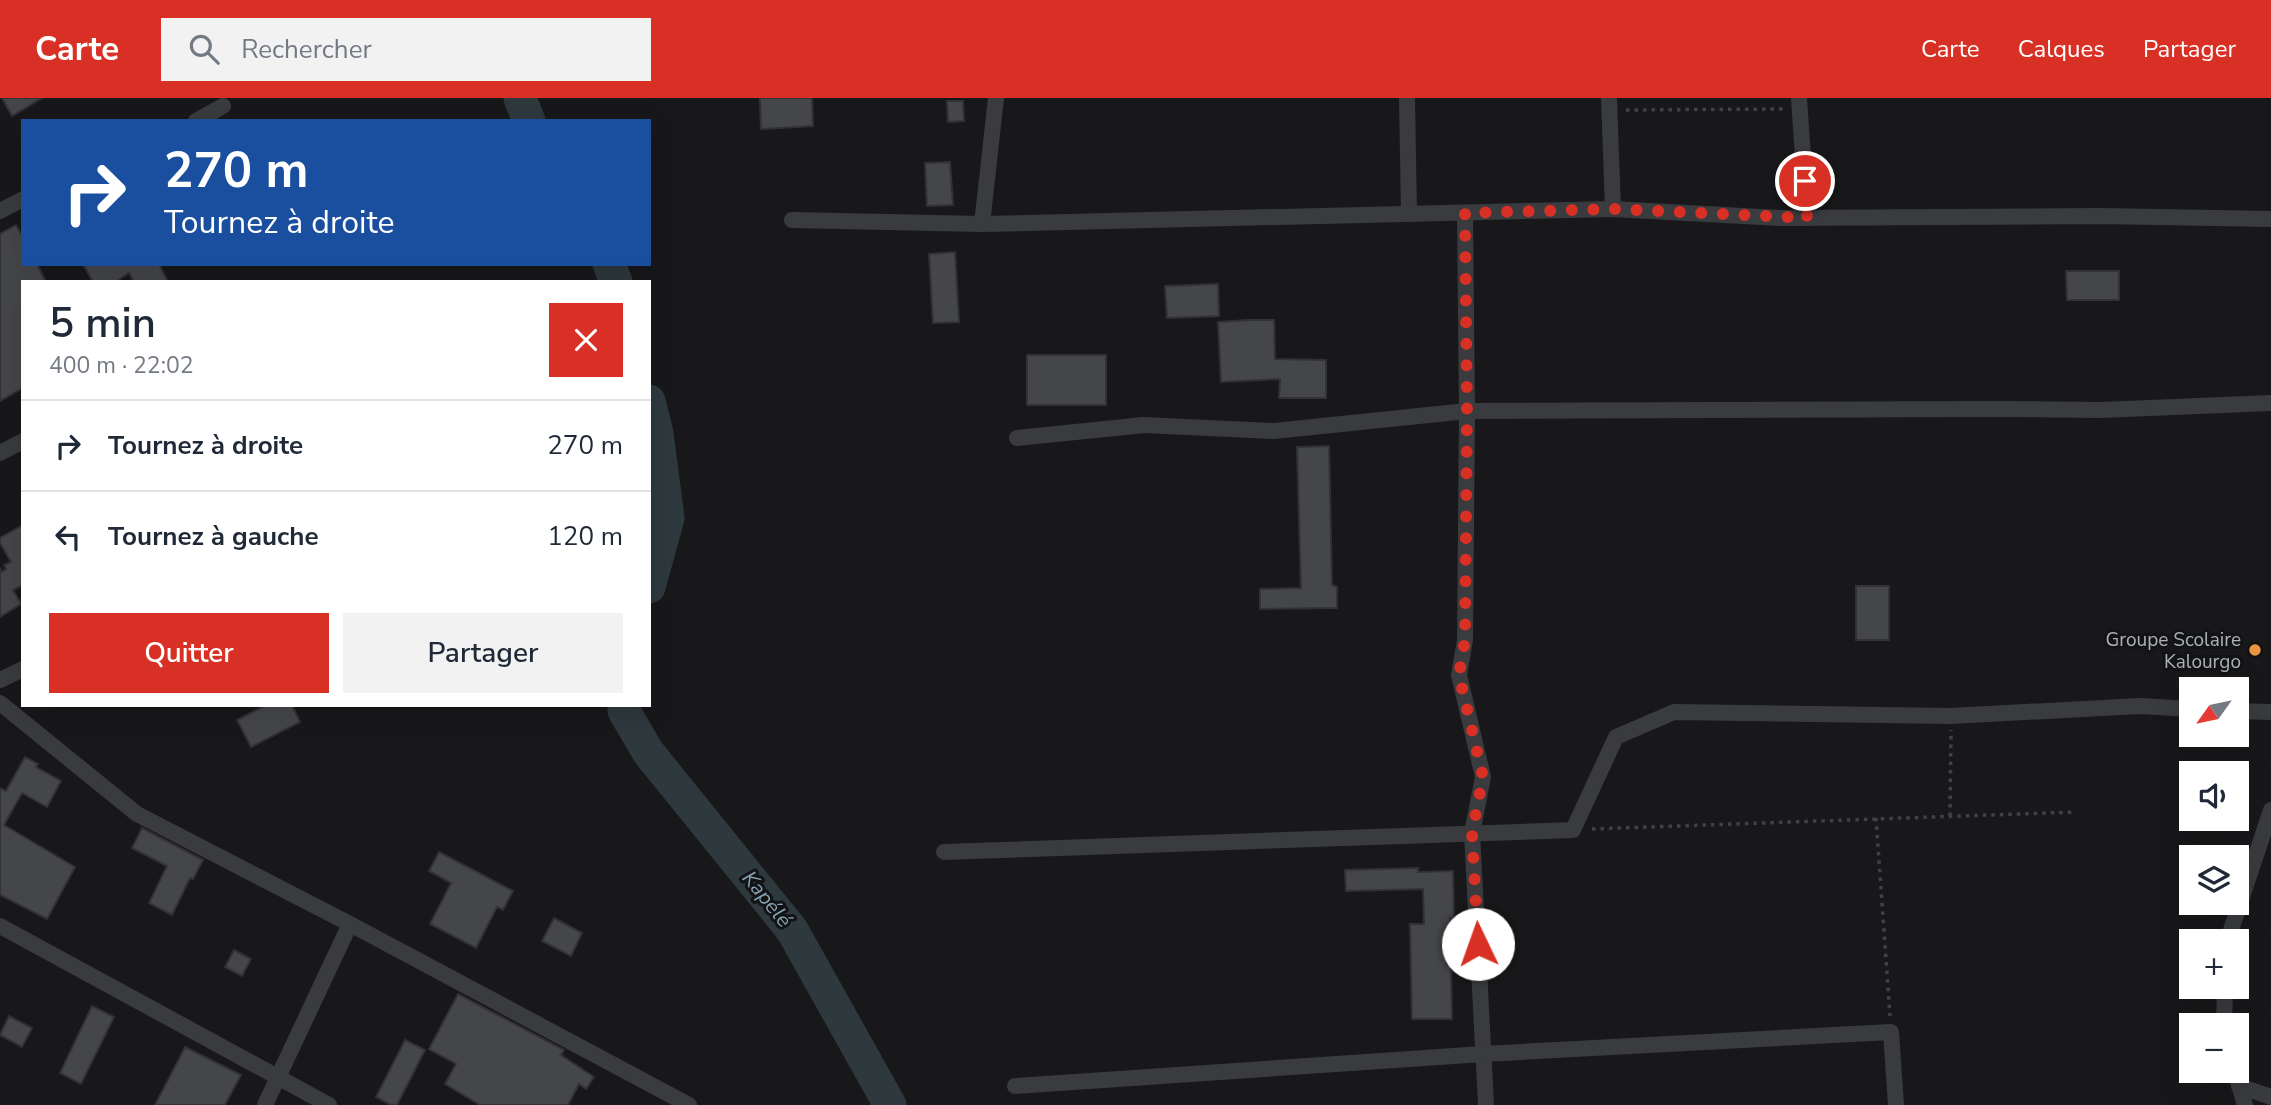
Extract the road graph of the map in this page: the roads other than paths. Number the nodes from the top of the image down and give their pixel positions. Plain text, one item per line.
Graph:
1 (996, 98) edge
2 (1406, 98) edge
3 (1798, 103) edge
4 (1609, 104) edge
5 (223, 106) dead end
6 (200, 119) edge
7 (21, 200) edge
8 (1613, 209) junction
9 (0, 211) edge
10 (1465, 213) junction
11 (1409, 214) junction
12 (1807, 218) junction
13 (2271, 219) edge
14 (792, 220) dead end
15 (982, 224) junction
16 (2271, 403) edge
17 (1467, 411) junction
18 (1017, 438) dead end
19 (21, 442) edge
20 (0, 453) edge
21 (21, 670) edge
22 (0, 680) edge
23 (0, 702) edge
24 (2179, 708) edge
25 (2249, 711) edge
26 (2271, 712) edge
27 (2271, 810) edge
28 (1472, 833) junction
29 (944, 852) dead end
30 (350, 924) junction
31 (0, 926) edge
32 (2231, 929) edge
33 (1483, 1054) junction
34 (279, 1077) junction
35 (2238, 1083) edge
36 (2245, 1083) edge
37 (1015, 1086) dead end
38 (2271, 1097) edge
39 (265, 1105) edge
40 (329, 1105) edge
41 (689, 1105) edge
42 (1486, 1105) edge
43 (1896, 1105) edge
44 (2245, 1105) edge

1 - 15 street
2 - 11 street
3 - 12 street
4 - 8 street
5 - 6 street
7 - 9 street
8 - 10 street
8 - 12 street
10 - 11 street
10 - 17 street
11 - 15 street
12 - 13 street
14 - 15 street
16 - 17 street
17 - 18 street
17 - 28 street
19 - 20 street
21 - 22 street
23 - 30 street
24 - 28 street
25 - 26 street
27 - 32 street
28 - 29 street
28 - 33 street
30 - 34 street
30 - 41 street
31 - 34 street
33 - 37 street
33 - 42 street
33 - 43 street
34 - 39 street
34 - 40 street
35 - 44 street
36 - 38 street

